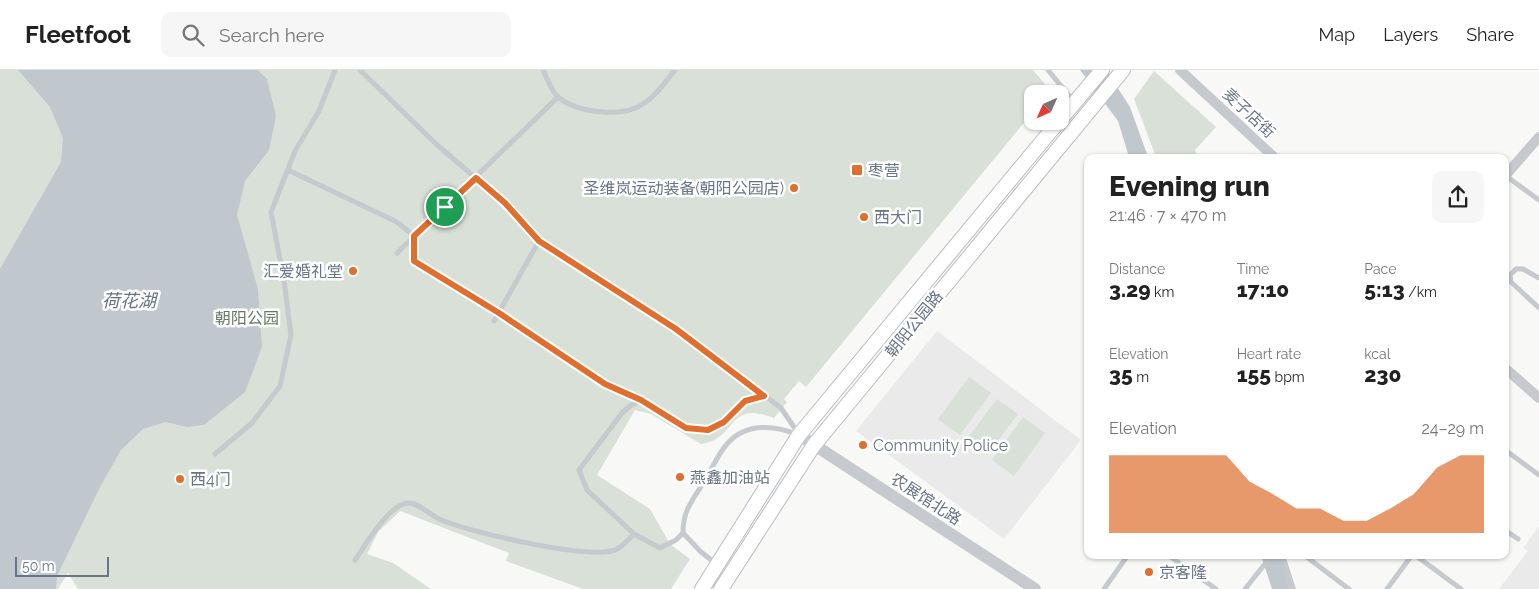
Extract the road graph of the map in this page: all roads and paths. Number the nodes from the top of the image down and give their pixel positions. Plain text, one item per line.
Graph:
1 (335, 70) edge
2 (360, 70) edge
3 (543, 70) edge
4 (675, 70) edge
5 (1048, 70) edge
6 (1102, 70) edge
7 (1123, 70) edge
8 (1180, 70) edge
9 (558, 97) junction
10 (1076, 100) junction
11 (1069, 109) edge
12 (1052, 130) edge
13 (1539, 137) edge
14 (1271, 154) edge
15 (288, 170) junction
16 (1509, 171) edge
17 (476, 178) junction
18 (1509, 179) edge
19 (1539, 200) edge
20 (414, 236) junction
21 (539, 241) junction
22 (397, 253) dead end
23 (1539, 278) edge
24 (1539, 308) edge
25 (499, 313) junction
26 (494, 321) dead end
27 (1509, 372) edge
28 (764, 396) junction
29 (1539, 398) edge
30 (641, 400) junction
31 (799, 435) junction
32 (814, 445) junction
33 (1509, 453) edge
34 (214, 454) dead end
35 (1539, 475) edge
36 (683, 533) junction
37 (1509, 533) edge
38 (634, 534) junction
39 (1518, 539) dead end
40 (1125, 559) edge
41 (1174, 559) edge
42 (1269, 559) edge
43 (1283, 559) edge
44 (1309, 559) edge
45 (1411, 559) edge
46 (1420, 559) edge
47 (354, 560) dead end
48 (717, 565) junction
49 (702, 589) edge
50 (721, 589) edge
51 (1034, 589) edge
52 (1104, 589) edge
53 (1216, 589) edge
54 (1245, 589) edge
55 (1292, 589) edge
56 (1349, 589) edge
57 (1387, 589) edge
58 (1461, 589) edge

1 - 15 lane
2 - 17 lane
3 - 9 lane
4 - 9 lane
5 - 10 lane
6 - 10 main road, 朝阳公园路
7 - 32 main road, 朝阳公园路
8 - 14 street, 麦子店街
9 - 17 lane
10 - 11 main road, 朝阳公园路
12 - 31 main road, 朝阳公园路
13 - 16 street
15 - 20 lane
15 - 34 lane
17 - 20 lane
17 - 21 lane
18 - 19 lane
20 - 22 lane
20 - 25 lane
21 - 25 lane
21 - 28 lane
23 - 24 lane
25 - 26 lane
25 - 30 lane
27 - 29 street
28 - 30 lane
28 - 31 lane
30 - 38 lane
31 - 32 street, 农展馆北路
31 - 36 lane
31 - 48 main road, 朝阳公园路
32 - 50 main road, 朝阳公园路
32 - 51 street, 农展馆北路
33 - 35 lane
36 - 38 lane
36 - 48 lane
37 - 39 lane
38 - 47 lane
40 - 52 lane
41 - 53 lane
42 - 54 lane
43 - 55 lane
44 - 56 lane
45 - 57 lane
46 - 58 lane
48 - 49 main road, 朝阳公园路

